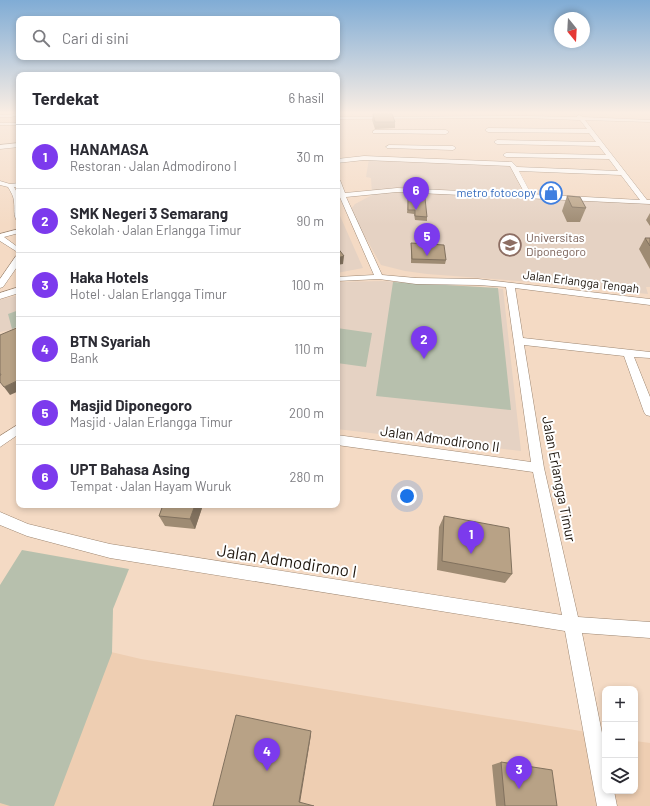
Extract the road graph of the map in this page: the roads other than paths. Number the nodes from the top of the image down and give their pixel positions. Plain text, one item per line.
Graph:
1 (391, 150) edge
2 (454, 150) edge
3 (502, 150) edge
4 (605, 150) edge
5 (506, 155) junction
6 (611, 157) junction
7 (400, 159) junction
8 (340, 161) edge
9 (460, 162) junction
10 (514, 166) junction
11 (622, 173) junction
12 (0, 183) edge
13 (16, 186) edge
14 (10, 187) junction
15 (340, 189) edge
16 (0, 190) edge
17 (342, 195) junction
18 (530, 196) junction
19 (16, 197) edge
20 (648, 202) edge
21 (16, 232) edge
22 (0, 237) edge
23 (16, 249) edge
24 (16, 262) edge
25 (379, 276) junction
26 (340, 279) edge
27 (0, 285) edge
28 (510, 285) junction
29 (16, 291) edge
30 (0, 296) edge
31 (650, 302) edge
32 (520, 341) junction
33 (628, 354) junction
34 (650, 355) edge
35 (650, 412) edge
36 (16, 430) edge
37 (340, 440) edge
38 (0, 442) edge
39 (538, 468) junction
40 (0, 518) edge
41 (572, 624) junction
42 (650, 630) edge
43 (607, 806) edge

1 - 7 street
2 - 9 street
3 - 5 street
4 - 6 street
5 - 6 street
5 - 10 street
6 - 11 street
7 - 8 street
7 - 9 street
9 - 10 street
10 - 11 street
10 - 18 street
11 - 20 street
12 - 14 street
13 - 14 street
14 - 16 street
14 - 19 street
15 - 17 street
17 - 18 street
17 - 25 street
18 - 20 street
21 - 22 street
22 - 23 street
24 - 27 street
25 - 26 street
25 - 28 street
28 - 31 street, Jalan Erlangga Tengah
28 - 32 street, Jalan Erlangga Timur
29 - 30 street
32 - 33 street
32 - 39 street, Jalan Erlangga Timur
33 - 34 street
33 - 35 street
36 - 38 street
37 - 39 street, Jalan Admodirono II
39 - 41 street, Jalan Erlangga Timur
40 - 41 street, Jalan Admodirono I
41 - 42 street, Jalan Admodirono I
41 - 43 street, Jalan Erlangga Timur

